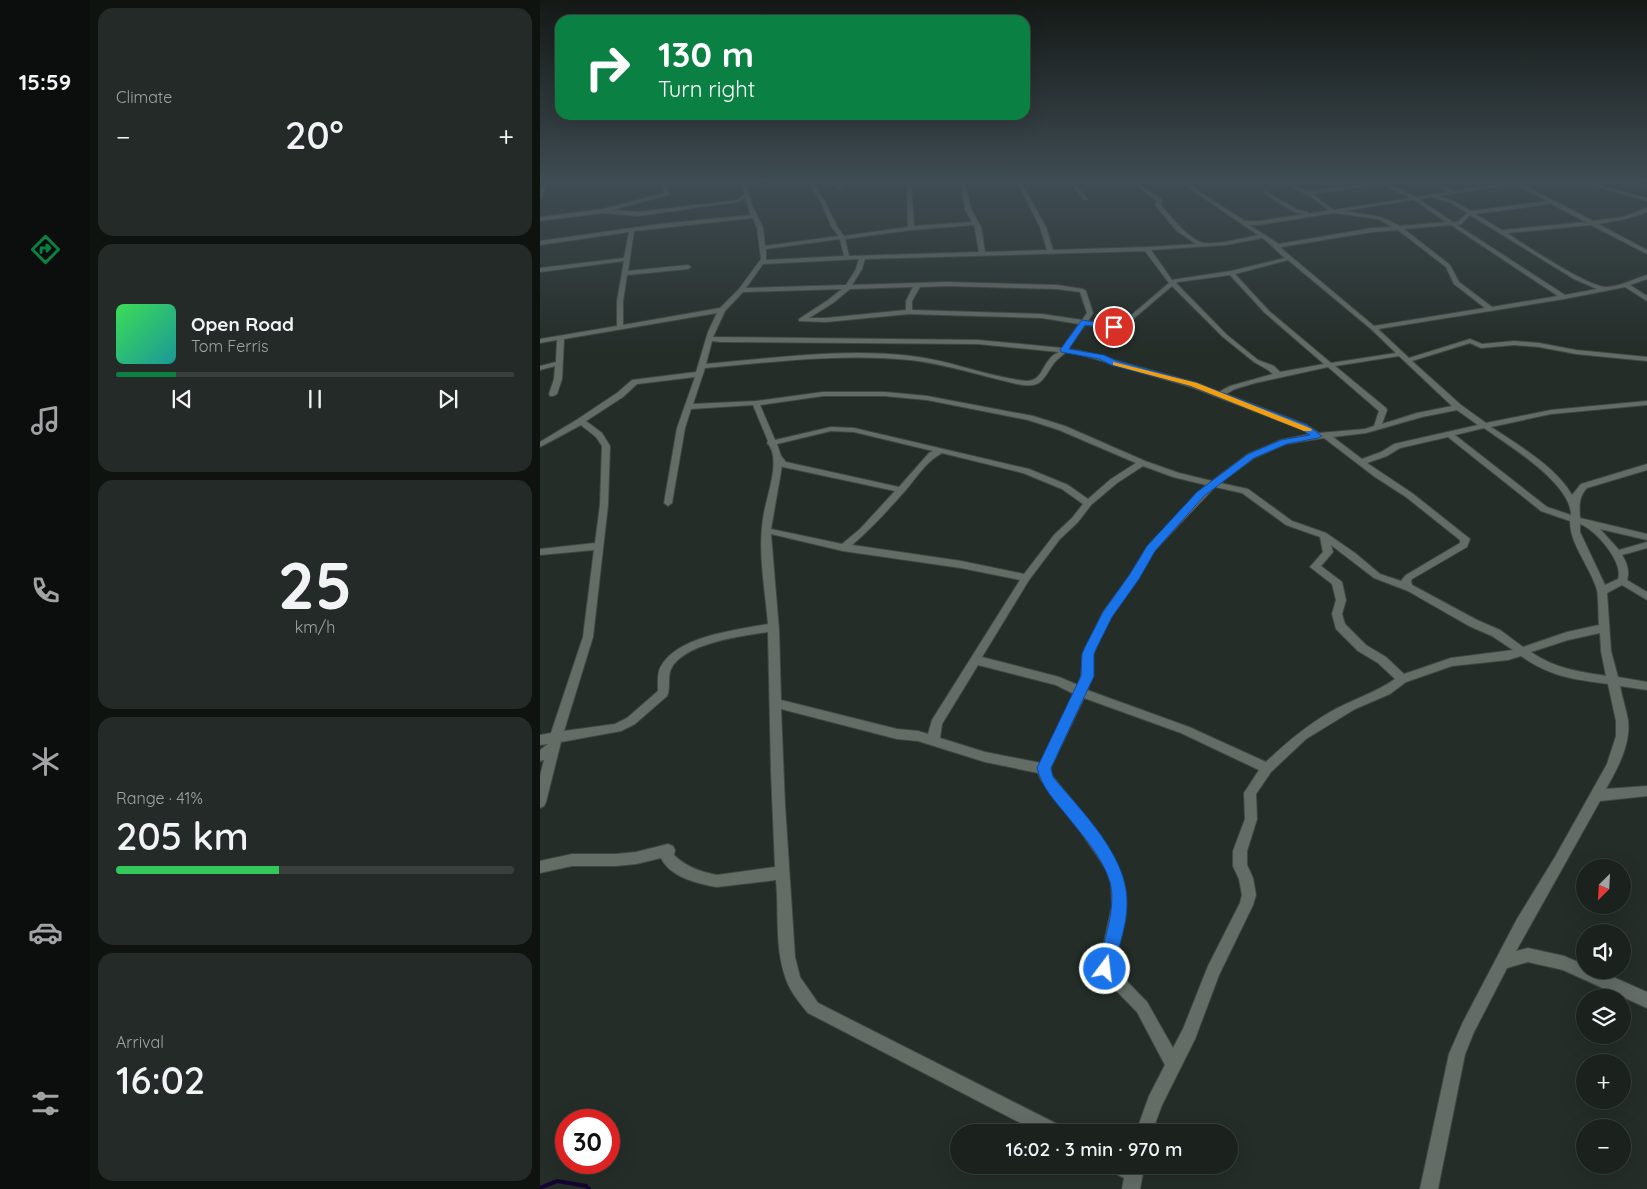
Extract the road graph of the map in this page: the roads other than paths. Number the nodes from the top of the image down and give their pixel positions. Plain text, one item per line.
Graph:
1 (579, 237) edge
2 (631, 237) edge
3 (762, 237) edge
4 (839, 237) edge
5 (842, 237) edge
6 (981, 237) edge
7 (1046, 237) edge
8 (1190, 237) edge
9 (1257, 237) edge
10 (1264, 237) edge
11 (1323, 237) edge
12 (1411, 237) edge
13 (1473, 237) edge
14 (1509, 237) edge
15 (1620, 237) edge
16 (540, 243) edge
17 (1202, 245) junction
18 (1278, 246) junction
19 (764, 248) junction
20 (1147, 249) junction
21 (1050, 251) junction
22 (1647, 252) edge
23 (982, 253) junction
24 (848, 258) junction
25 (862, 258) junction
26 (1290, 258) junction
27 (627, 259) junction
28 (762, 262) junction
29 (688, 267) dead end
30 (540, 270) edge
31 (625, 273) junction
32 (1231, 273) junction
33 (1647, 277) edge
34 (1172, 282) junction
35 (918, 284) junction
36 (1626, 284) junction
37 (849, 287) junction
38 (1605, 289) junction
39 (741, 290) junction
40 (1564, 297) junction
41 (1647, 299) edge
42 (1491, 309) junction
43 (722, 310) junction
44 (909, 312) junction
45 (1083, 322) junction
46 (620, 328) junction
47 (1373, 328) junction
48 (562, 338) junction
49 (708, 338) junction
50 (540, 341) edge
51 (1064, 350) junction
52 (1404, 357) junction
53 (1647, 359) edge
54 (559, 364) junction
55 (1329, 365) junction
56 (540, 368) edge
57 (701, 370) junction
58 (1280, 376) junction
59 (553, 394) dead end
60 (1221, 394) junction
61 (756, 403) junction
62 (1647, 403) edge
63 (688, 407) junction
64 (1458, 407) junction
65 (582, 421) junction
66 (1484, 426) junction
67 (1377, 428) junction
68 (1449, 434) junction
69 (1322, 436) junction
70 (772, 443) junction
71 (540, 445) edge
72 (939, 452) junction
73 (777, 456) junction
74 (1362, 462) junction
75 (1142, 463) junction
76 (1647, 467) edge
77 (1215, 484) junction
78 (902, 490) junction
79 (668, 503) dead end
80 (1088, 503) junction
81 (1575, 508) junction
82 (1575, 520) junction
83 (1589, 524) junction
84 (766, 530) junction
85 (1324, 536) junction
86 (1647, 537) edge
87 (1647, 545) edge
88 (599, 546) junction
89 (842, 548) junction
90 (540, 552) edge
91 (1616, 554) junction
92 (1026, 578) junction
93 (1622, 581) junction
94 (1408, 588) junction
95 (1602, 591) junction
96 (1647, 597) edge
97 (773, 627) junction
98 (1603, 628) junction
99 (1523, 652) junction
100 (976, 660) junction
101 (1402, 679) junction
102 (1613, 681) junction
103 (1647, 686) edge
104 (1081, 692) junction
105 (775, 703) junction
106 (540, 740) edge
107 (555, 742) junction
108 (935, 742) junction
109 (540, 756) edge
110 (1044, 768) junction
111 (1267, 768) junction
112 (1647, 791) edge
113 (1595, 796) junction
114 (540, 802) edge
115 (540, 867) edge
116 (782, 873) junction
117 (1504, 960) junction
118 (1647, 1000) edge
119 (1174, 1066) junction
120 (1039, 1124) edge
121 (1147, 1124) edge
122 (1429, 1189) edge

1 - 16 street
2 - 27 street
3 - 19 street
4 - 19 street
5 - 24 street
6 - 23 street
7 - 21 street
8 - 17 street
9 - 17 street
10 - 18 street
11 - 18 street
12 - 42 street
13 - 40 street
14 - 38 street
15 - 22 street
17 - 20 street
18 - 26 street
19 - 28 street
20 - 21 street
20 - 34 street
21 - 23 street
23 - 25 street
24 - 25 street
24 - 28 street
25 - 37 street
26 - 32 street
26 - 47 street
27 - 30 street
27 - 31 street
28 - 39 street
29 - 31 street
31 - 46 street
32 - 34 street
32 - 55 street
33 - 36 street
34 - 45 street
34 - 58 street
35 - 37 street
35 - 44 street
35 - 45 street
36 - 38 street
36 - 41 street
37 - 39 street
37 - 44 street
38 - 40 street
39 - 43 street
40 - 42 street
42 - 47 street
43 - 46 street
43 - 49 street
44 - 45 street
45 - 51 street
46 - 48 street
47 - 52 street
48 - 50 street
48 - 54 street
49 - 51 street
49 - 57 street
51 - 57 street
51 - 60 street
52 - 53 street
52 - 55 street
52 - 64 street
54 - 56 street
54 - 59 street
55 - 58 street
55 - 67 street
57 - 63 street
57 - 65 street
58 - 60 street
60 - 69 street
61 - 63 street
61 - 70 street
61 - 75 street
62 - 66 street
63 - 79 street
64 - 66 street
64 - 67 street
65 - 71 street
65 - 88 street
66 - 68 street
66 - 81 street
67 - 69 street
68 - 74 street
68 - 82 street
69 - 74 street
69 - 77 street
70 - 72 street
70 - 73 street
72 - 78 street
72 - 80 street
73 - 78 street
73 - 84 street
74 - 94 street
75 - 77 street
75 - 80 street
76 - 81 street
77 - 85 street
77 - 104 street
78 - 89 street
80 - 92 street
81 - 82 street
82 - 83 street
82 - 95 street
83 - 86 street
83 - 91 street
84 - 89 street
84 - 97 street
85 - 94 street
85 - 101 street
87 - 91 street
88 - 90 street
88 - 107 street
89 - 92 street
91 - 93 street
92 - 100 street
93 - 95 street
93 - 96 street
94 - 99 street
95 - 98 street
97 - 105 street
97 - 107 street
98 - 99 street
98 - 102 street
99 - 101 street
99 - 102 street
100 - 104 street
100 - 108 street
101 - 111 street
102 - 103 street
102 - 113 street
104 - 110 street
104 - 111 street
105 - 108 street
105 - 116 street
106 - 107 street
107 - 109 street
107 - 114 street
108 - 110 street
110 - 119 street
111 - 119 street
112 - 113 street
113 - 117 street
115 - 116 street
116 - 120 street
117 - 118 street
117 - 122 street
119 - 121 street

